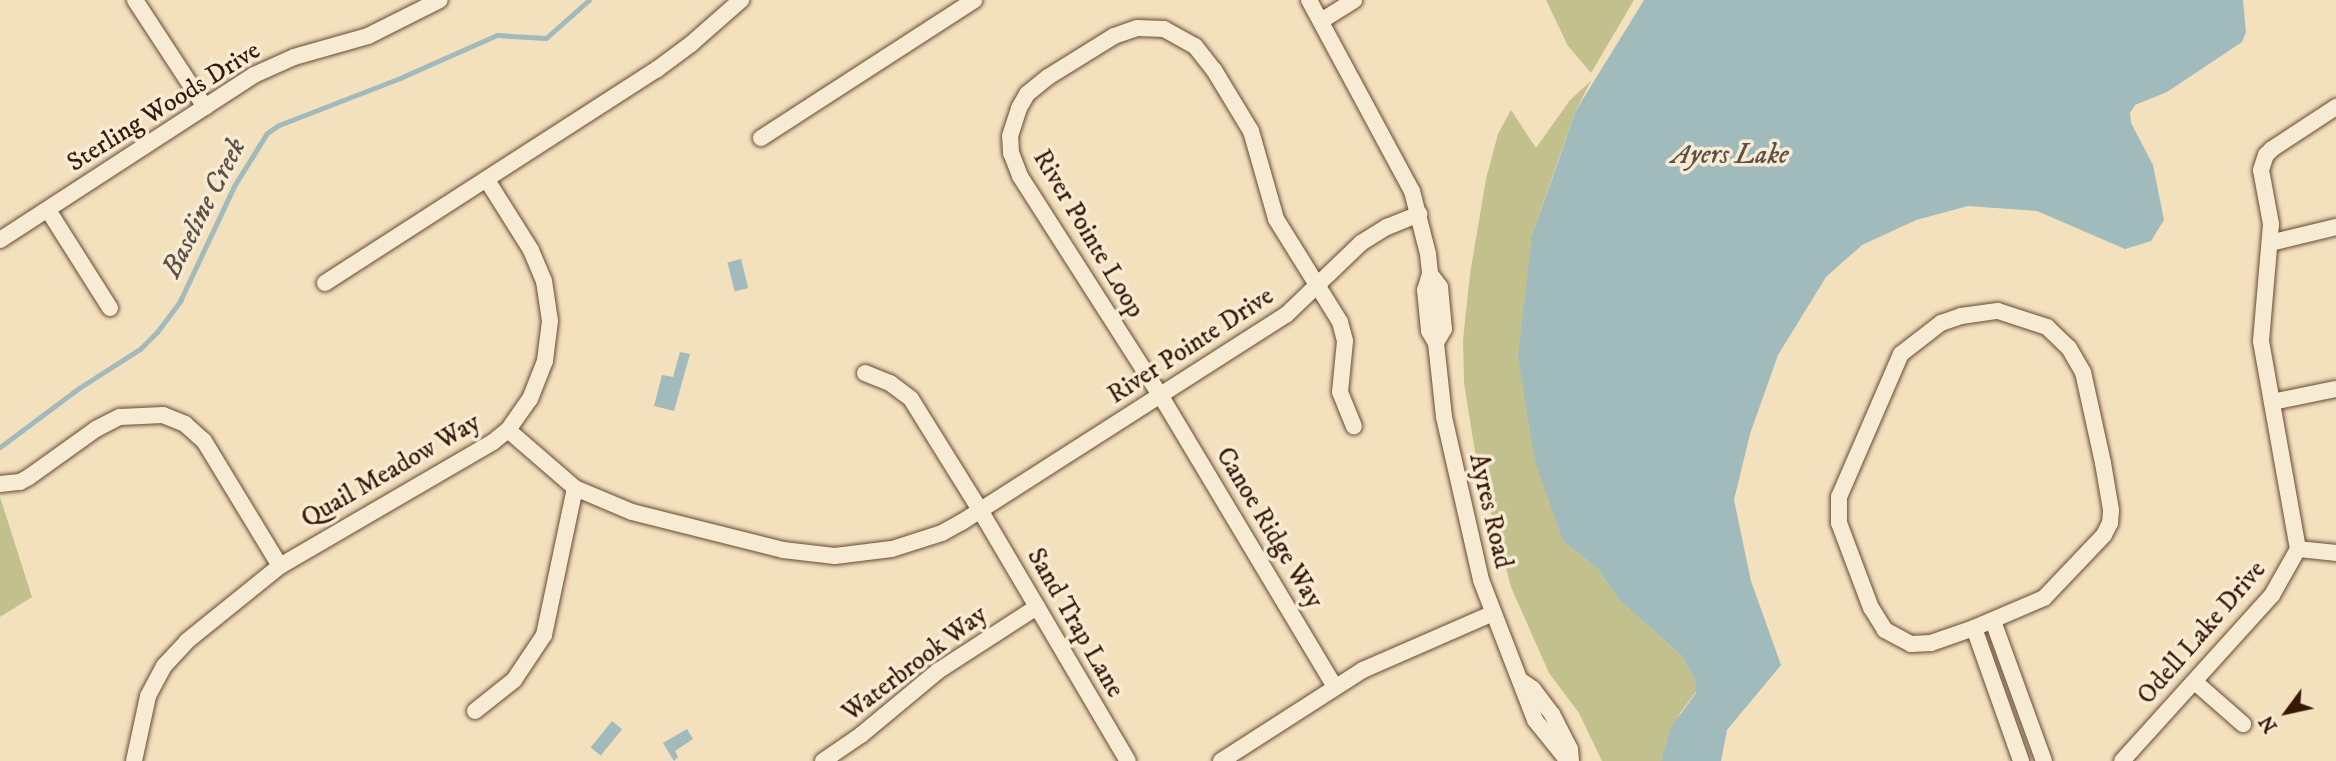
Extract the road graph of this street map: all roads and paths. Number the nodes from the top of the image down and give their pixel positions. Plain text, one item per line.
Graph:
1 (135, 0) edge
2 (440, 0) edge
3 (741, 0) edge
4 (974, 0) edge
5 (1309, 0) edge
6 (1354, 0) edge
7 (1321, 21) junction
8 (205, 107) junction
9 (2336, 107) edge
10 (761, 138) dead end
11 (487, 180) junction
12 (48, 209) junction
13 (1419, 214) junction
14 (2336, 227) edge
15 (0, 240) edge
16 (2270, 243) junction
17 (325, 282) dead end
18 (1319, 286) junction
19 (110, 308) dead end
20 (865, 373) dead end
21 (2336, 388) edge
22 (1160, 395) junction
23 (2272, 402) junction
24 (1354, 426) dead end
25 (508, 430) junction
26 (0, 484) edge
27 (575, 488) junction
28 (981, 510) junction
29 (2298, 549) junction
30 (2336, 553) edge
31 (279, 566) junction
32 (1037, 607) junction
33 (1491, 614) junction
34 (1993, 621) junction
35 (1974, 628) junction
36 (2195, 682) junction
37 (1335, 687) junction
38 (475, 711) dead end
39 (2243, 724) dead end
40 (134, 761) edge
41 (823, 761) edge
42 (1128, 761) edge
43 (1221, 761) edge
44 (1569, 761) edge
45 (2021, 761) edge
46 (2043, 761) edge
47 (2122, 761) edge

1 - 8 street
2 - 8 street, Sterling Woods Drive
3 - 11 street
4 - 10 street
5 - 7 street, Ayres Road
6 - 7 street
7 - 13 street, Ayres Road
8 - 12 street, Sterling Woods Drive
9 - 16 street, Odell Lake Drive
11 - 17 street
11 - 25 street, Quail Meadow Way
12 - 15 street, Sterling Woods Drive
12 - 19 street
13 - 18 street, River Pointe Drive
13 - 33 street, Ayres Road
14 - 16 street
16 - 23 street, Odell Lake Drive
18 - 22 street, River Pointe Drive
18 - 22 street, River Pointe Loop
18 - 24 street, River Pointe Loop
20 - 28 street
21 - 23 street
22 - 28 street, River Pointe Drive
22 - 37 street, Canoe Ridge Way
23 - 29 street, Odell Lake Drive
25 - 27 street, River Pointe Drive
25 - 31 street, Quail Meadow Way
26 - 31 street
27 - 28 street, River Pointe Drive
27 - 38 street
28 - 32 street, Sand Trap Lane
29 - 30 street
29 - 36 street, Odell Lake Drive
31 - 40 street, Quail Meadow Way
32 - 41 street, Waterbrook Way
32 - 42 street, Sand Trap Lane
33 - 37 street
33 - 44 street, Ayres Road
34 - 35 street
34 - 35 street
34 - 46 street
35 - 45 street
36 - 39 street
36 - 47 street, Odell Lake Drive
37 - 43 street

